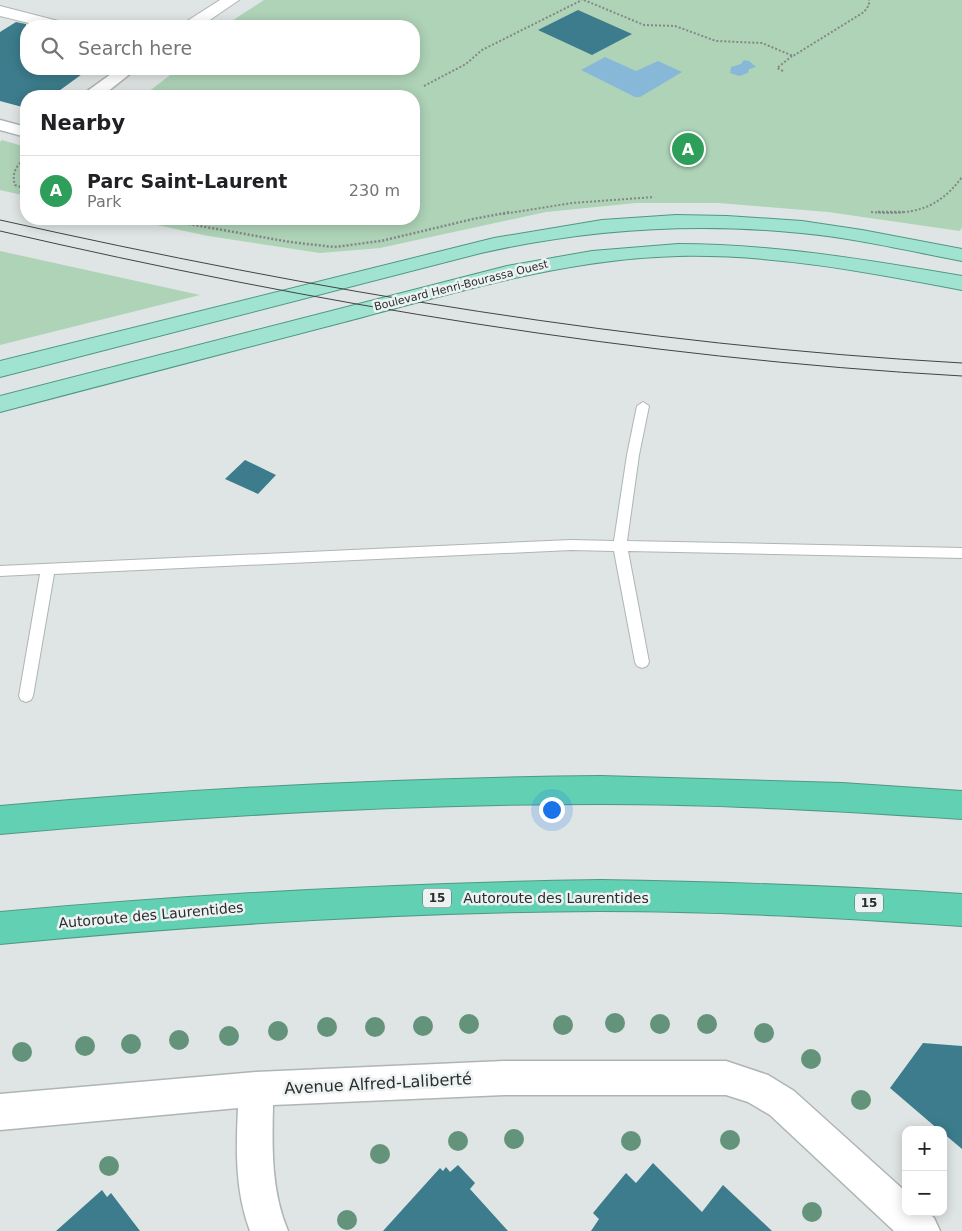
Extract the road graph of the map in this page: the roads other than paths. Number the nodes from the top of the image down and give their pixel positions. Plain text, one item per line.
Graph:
1 (231, 0) edge
2 (0, 11) edge
3 (36, 20) edge
4 (199, 20) edge
5 (120, 75) edge
6 (100, 90) edge
7 (0, 125) edge
8 (20, 130) edge
9 (962, 256) edge
10 (962, 283) edge
11 (0, 369) edge
12 (0, 404) edge
13 (643, 406) dead end
14 (620, 546) junction
15 (962, 553) edge
16 (48, 569) junction
17 (0, 571) edge
18 (642, 662) dead end
19 (26, 696) dead end
20 (962, 805) edge
21 (0, 820) edge
22 (962, 910) edge
23 (0, 928) edge
24 (256, 1089) junction
25 (0, 1112) edge
26 (269, 1231) edge
27 (921, 1231) edge

1 - 4 street
2 - 3 street
5 - 6 street
7 - 8 street
9 - 11 main road
10 - 12 main road, Boulevard Henri-Bourassa Ouest
13 - 14 lane
14 - 15 lane
14 - 16 lane
14 - 18 lane
16 - 17 lane
16 - 19 lane
20 - 21 highway
22 - 23 highway, Autoroute des Laurentides / 15
24 - 25 street, Avenue Alfred-Laliberté
24 - 26 street
24 - 27 street, Avenue Alfred-Laliberté

